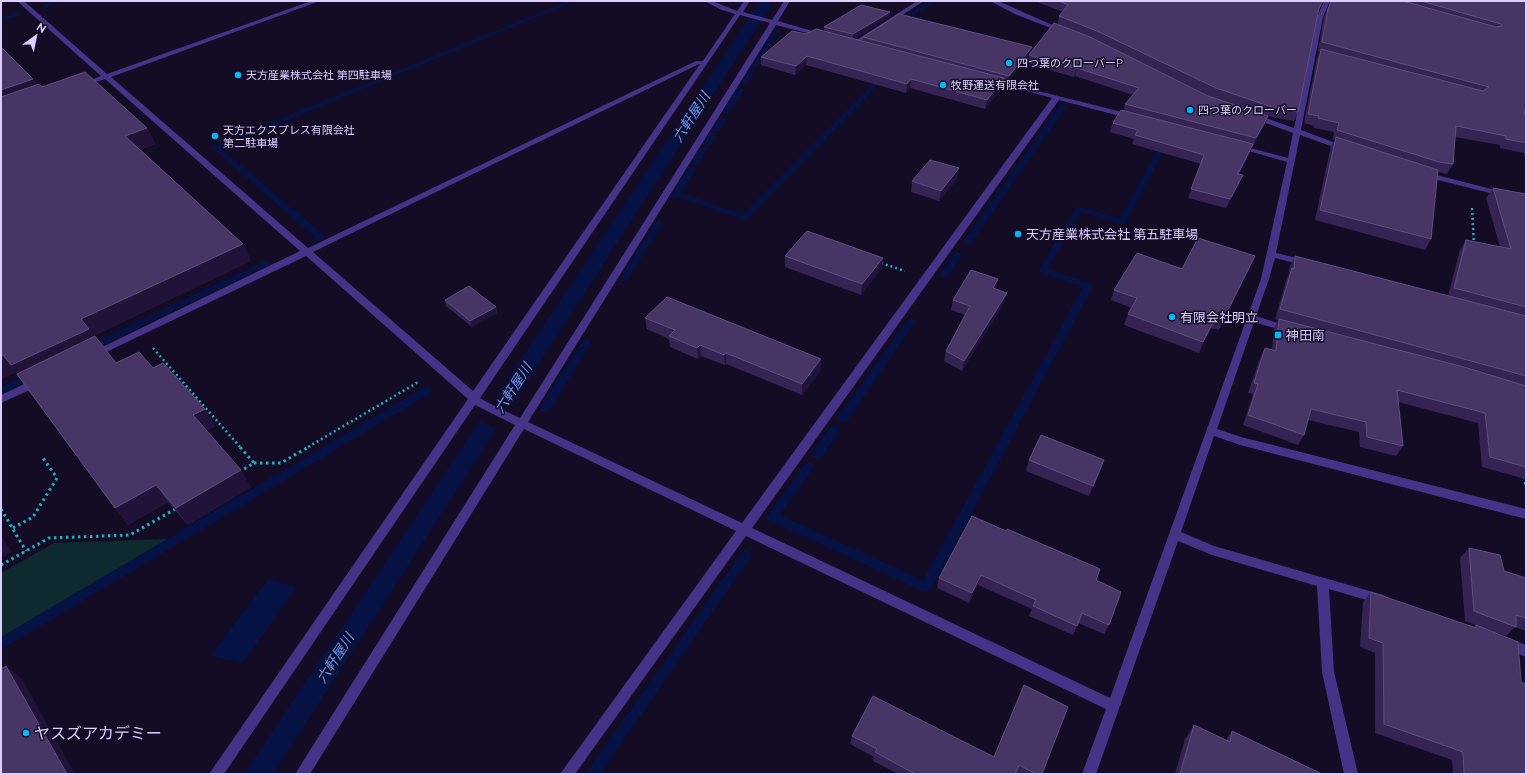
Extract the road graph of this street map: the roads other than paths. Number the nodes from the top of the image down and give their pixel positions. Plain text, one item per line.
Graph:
1 (20, 1) edge
2 (317, 1) edge
3 (707, 1) edge
4 (747, 1) edge
5 (787, 1) edge
6 (921, 1) edge
7 (993, 1) edge
8 (1327, 1) edge
9 (741, 13) junction
10 (772, 21) junction
11 (1071, 34) edge
12 (833, 38) edge
13 (855, 43) edge
14 (705, 63) junction
15 (106, 76) junction
16 (987, 78) edge
17 (72, 88) edge
18 (1057, 97) junction
19 (1248, 115) edge
20 (1139, 120) edge
21 (1297, 132) junction
22 (1228, 144) edge
23 (1354, 151) edge
24 (1291, 161) junction
25 (1418, 172) edge
26 (1526, 200) edge
27 (307, 251) junction
28 (1271, 254) junction
29 (1317, 266) edge
30 (1251, 318) junction
31 (1296, 331) edge
32 (81, 361) edge
33 (45, 378) edge
34 (1, 399) edge
35 (477, 400) junction
36 (519, 422) junction
37 (1211, 431) junction
38 (1526, 514) edge
39 (744, 530) junction
40 (1174, 534) junction
41 (1323, 583) junction
42 (1388, 602) edge
43 (1496, 639) edge
44 (1526, 651) edge
45 (1113, 706) junction
46 (216, 774) edge
47 (302, 774) edge
48 (567, 774) edge
49 (1089, 774) edge
50 (1351, 774) edge

1 - 15 street
2 - 15 street
3 - 9 street
4 - 9 street
5 - 10 street
6 - 13 street
7 - 11 street
8 - 21 street
9 - 10 street
9 - 14 street
10 - 12 street
10 - 36 street
14 - 27 street
14 - 35 street
15 - 17 street
15 - 27 street
16 - 18 street
18 - 20 street
18 - 39 street
19 - 21 street
21 - 23 street
21 - 24 street
22 - 24 street
24 - 28 street
25 - 26 street
27 - 32 street
27 - 35 street
28 - 29 street
28 - 30 street
30 - 31 street
30 - 37 street
33 - 34 street
35 - 36 street
35 - 46 street
36 - 39 street
36 - 47 street
37 - 38 street
37 - 40 street
39 - 45 street
39 - 48 street
40 - 41 street
40 - 45 street
41 - 42 street
41 - 50 street
43 - 44 street
45 - 49 street

